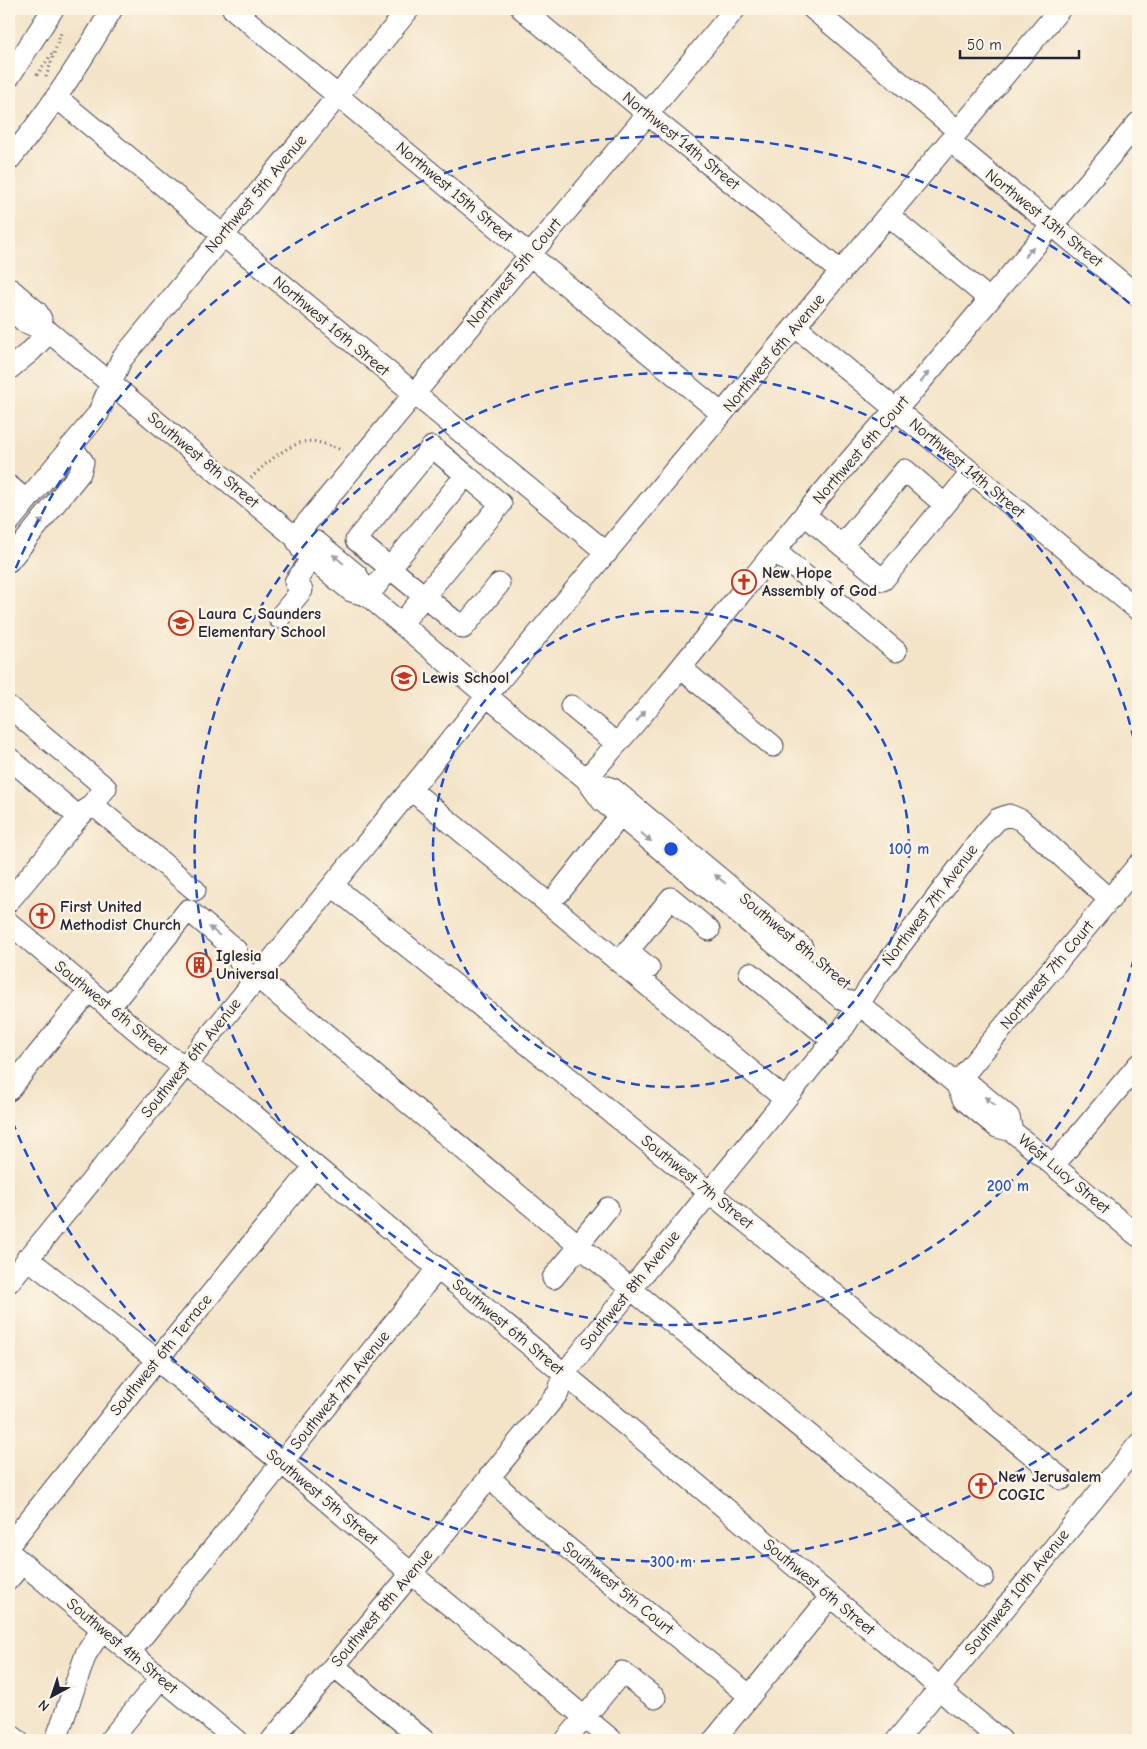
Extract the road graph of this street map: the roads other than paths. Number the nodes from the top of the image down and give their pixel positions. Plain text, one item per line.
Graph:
1 (53, 9) edge
2 (112, 9) edge
3 (233, 9) edge
4 (409, 9) edge
5 (522, 9) edge
6 (735, 9) edge
7 (813, 9) edge
8 (1059, 9) edge
9 (9, 77) edge
10 (50, 90) junction
11 (338, 95) junction
12 (647, 114) junction
13 (1138, 123) edge
14 (954, 136) junction
15 (9, 160) edge
16 (888, 215) junction
17 (1052, 225) junction
18 (222, 235) junction
19 (529, 255) junction
20 (841, 272) junction
21 (9, 288) edge
22 (1138, 296) edge
23 (989, 299) junction
24 (9, 308) edge
25 (796, 327) junction
26 (49, 332) junction
27 (9, 369) edge
28 (111, 384) junction
29 (414, 394) junction
30 (896, 409) junction
31 (722, 414) junction
32 (71, 446) junction
33 (972, 472) junction
34 (466, 475) junction
35 (9, 486) edge
36 (26, 500) junction
37 (945, 505) junction
38 (805, 515) junction
39 (9, 522) edge
40 (294, 537) junction
41 (842, 545) junction
42 (775, 551) junction
43 (607, 553) junction
44 (312, 558) junction
45 (9, 561) edge
46 (390, 568) junction
47 (499, 584) dead end
48 (368, 596) junction
49 (425, 597) junction
50 (1138, 610) edge
51 (279, 618) dead end
52 (401, 624) junction
53 (896, 651) dead end
54 (681, 668) junction
55 (487, 696) junction
56 (571, 706) dead end
57 (9, 707) edge
58 (617, 744) junction
59 (773, 746) dead end
60 (9, 758) edge
61 (586, 779) junction
62 (410, 789) junction
63 (86, 810) junction
64 (620, 816) junction
65 (1138, 865) edge
66 (698, 881) junction
67 (333, 886) junction
68 (195, 890) dead end
69 (559, 893) dead end
70 (1110, 900) junction
71 (9, 901) edge
72 (679, 905) junction
73 (9, 923) edge
74 (709, 930) dead end
75 (750, 974) dead end
76 (641, 978) junction
77 (254, 980) junction
78 (89, 990) junction
79 (858, 1004) junction
80 (109, 1008) junction
81 (832, 1041) junction
82 (1138, 1065) edge
83 (184, 1066) junction
84 (956, 1084) junction
85 (9, 1090) edge
86 (785, 1099) junction
87 (1054, 1165) junction
88 (315, 1166) junction
89 (709, 1192) junction
90 (608, 1208) dead end
91 (1138, 1236) edge
92 (579, 1246) junction
93 (27, 1258) junction
94 (438, 1268) junction
95 (554, 1278) dead end
96 (9, 1282) edge
97 (631, 1289) junction
98 (156, 1360) junction
99 (564, 1374) junction
100 (1138, 1445) edge
101 (282, 1463) junction
102 (489, 1478) junction
103 (1062, 1478) dead end
104 (9, 1545) edge
105 (16, 1557) edge
106 (411, 1574) junction
107 (983, 1577) dead end
108 (9, 1579) edge
109 (831, 1596) junction
110 (102, 1629) junction
111 (130, 1652) junction
112 (334, 1666) junction
113 (161, 1678) junction
114 (939, 1688) junction
115 (750, 1696) junction
116 (655, 1698) dead end
117 (585, 1717) junction
118 (9, 1734) edge
119 (17, 1740) edge
120 (56, 1740) edge
121 (110, 1740) edge
122 (236, 1740) edge
123 (272, 1740) edge
124 (424, 1740) edge
125 (566, 1740) edge
126 (612, 1740) edge
127 (714, 1740) edge
128 (896, 1740) edge
129 (1001, 1740) edge

1 - 9 street
2 - 10 street
3 - 11 street, Northwest 15th Street
4 - 11 street, Northwest 5th Avenue
5 - 12 street, Northwest 14th Street
6 - 12 street, Northwest 5th Court
7 - 14 street, Northwest 13th Street
8 - 14 street, Northwest 6th Avenue
10 - 15 street
10 - 18 street, Northwest 16th Street
11 - 18 street, Northwest 5th Avenue
11 - 19 street, Northwest 15th Street
12 - 19 street, Northwest 5th Court
12 - 20 street, Northwest 14th Street
13 - 17 street, Northwest 6th Court
14 - 16 street, Northwest 6th Avenue
14 - 17 street, Northwest 13th Street
16 - 20 street, Northwest 6th Avenue
16 - 23 street
17 - 22 street, Northwest 13th Street
23 -> 17 street, Northwest 6th Court
18 - 28 street, Northwest 5th Avenue
18 - 29 street, Northwest 16th Street
19 - 29 street, Northwest 5th Court
19 - 31 street, Northwest 15th Street
20 - 25 street, Northwest 6th Avenue
21 - 26 street
30 -> 23 street, Northwest 6th Court
24 - 26 street
25 - 30 street, Northwest 14th Street
25 - 31 street, Northwest 6th Avenue
26 - 27 street
26 - 28 street
28 - 32 street, Northwest 5th Avenue
28 - 40 street, Southwest 8th Street
29 - 40 street, Northwest 5th Court
29 - 43 street, Northwest 16th Street
30 - 33 street, Northwest 14th Street
30 - 38 street, Northwest 6th Court
31 - 43 street, Northwest 6th Avenue
32 - 36 street, Northwest 5th Avenue
45 -> 32 street
33 - 37 street
33 - 50 street, Northwest 14th Street
34 - 46 street
34 - 46 street
34 - 49 street
35 - 36 street
36 - 39 street, Northwest 5th Avenue
37 - 41 street
37 - 41 street
38 - 41 street
38 - 42 street, Northwest 6th Court
40 - 44 street, Southwest 8th Street
48 -> 40 street, Southwest 8th Street
42 - 53 street
42 - 54 street, Northwest 6th Court
43 - 55 street, Northwest 6th Avenue
44 - 48 street, Southwest 8th Street
44 - 51 street
46 - 48 street
46 - 49 street
47 - 49 street
48 - 52 street, Southwest 8th Street
49 - 52 street
52 - 55 street, Southwest 8th Street
58 -> 54 street, Northwest 6th Court
54 - 59 street
55 - 61 street, Southwest 8th Street
55 - 62 street, Southwest 6th Avenue
56 - 58 street
57 - 63 street
58 - 61 street, Northwest 6th Court
60 - 63 street
61 - 64 street, Southwest 8th Street
79 -> 61 street, Southwest 8th Street
62 - 67 street, Southwest 6th Avenue
62 - 76 street
63 - 68 street
63 - 71 street
64 -> 66 street, Southwest 8th Street
64 - 69 street
65 - 70 street, Northwest 7th Court
66 - 72 street
66 - 79 street, Southwest 8th Street
67 - 77 street, Southwest 6th Avenue
67 - 89 street, Southwest 7th Street
70 - 79 street, Northwest 7th Avenue
70 - 84 street, Northwest 7th Court
72 - 74 street
72 - 76 street
73 - 78 street, Southwest 6th Street
75 - 81 street
76 - 86 street
77 -> 80 street
77 - 83 street, Southwest 6th Avenue
77 - 92 street
78 - 80 street, Southwest 6th Street
78 - 85 street
79 - 81 street, Southwest 8th Avenue
79 - 84 street, West Lucy Street
80 - 83 street, Southwest 6th Street
81 - 86 street, Southwest 8th Avenue
82 - 87 street
83 - 88 street, Southwest 6th Street
83 - 93 street, Southwest 6th Avenue
84 - 87 street, West Lucy Street
86 - 89 street, Southwest 8th Avenue
87 - 91 street, West Lucy Street
88 - 94 street, Southwest 6th Street
88 - 98 street, Southwest 6th Terrace
89 - 97 street, Southwest 8th Avenue
89 - 103 street, Southwest 7th Street
90 - 92 street
92 - 95 street
92 - 97 street
93 - 96 street, Southwest 6th Avenue
93 - 98 street, Southwest 5th Street
94 - 99 street, Southwest 6th Street
94 - 101 street, Southwest 7th Avenue
97 - 99 street, Southwest 8th Avenue
97 - 107 street
98 - 101 street, Southwest 5th Street
98 - 104 street, Southwest 6th Terrace
99 - 102 street, Southwest 8th Avenue
99 - 109 street, Southwest 6th Street
100 - 114 street, Southwest 10th Avenue
101 - 106 street, Southwest 5th Street
101 - 111 street, Southwest 7th Avenue
102 - 106 street, Southwest 8th Avenue
102 - 115 street, Southwest 5th Court
105 - 108 street
105 - 110 street, Southwest 4th Street
106 - 112 street, Southwest 8th Avenue
106 - 117 street, Southwest 5th Street
109 - 114 street, Southwest 6th Street
109 - 115 street
110 - 111 street, Southwest 4th Street
110 - 120 street
111 - 113 street, Southwest 4th Street
112 - 123 street, Southwest 8th Avenue
112 - 124 street
113 - 121 street
113 - 122 street, Southwest 4th Street
114 - 128 street, Southwest 10th Avenue
114 - 129 street, Southwest 6th Street
115 - 127 street
116 - 117 street
117 - 125 street
117 - 126 street, Southwest 5th Street
118 - 119 street

